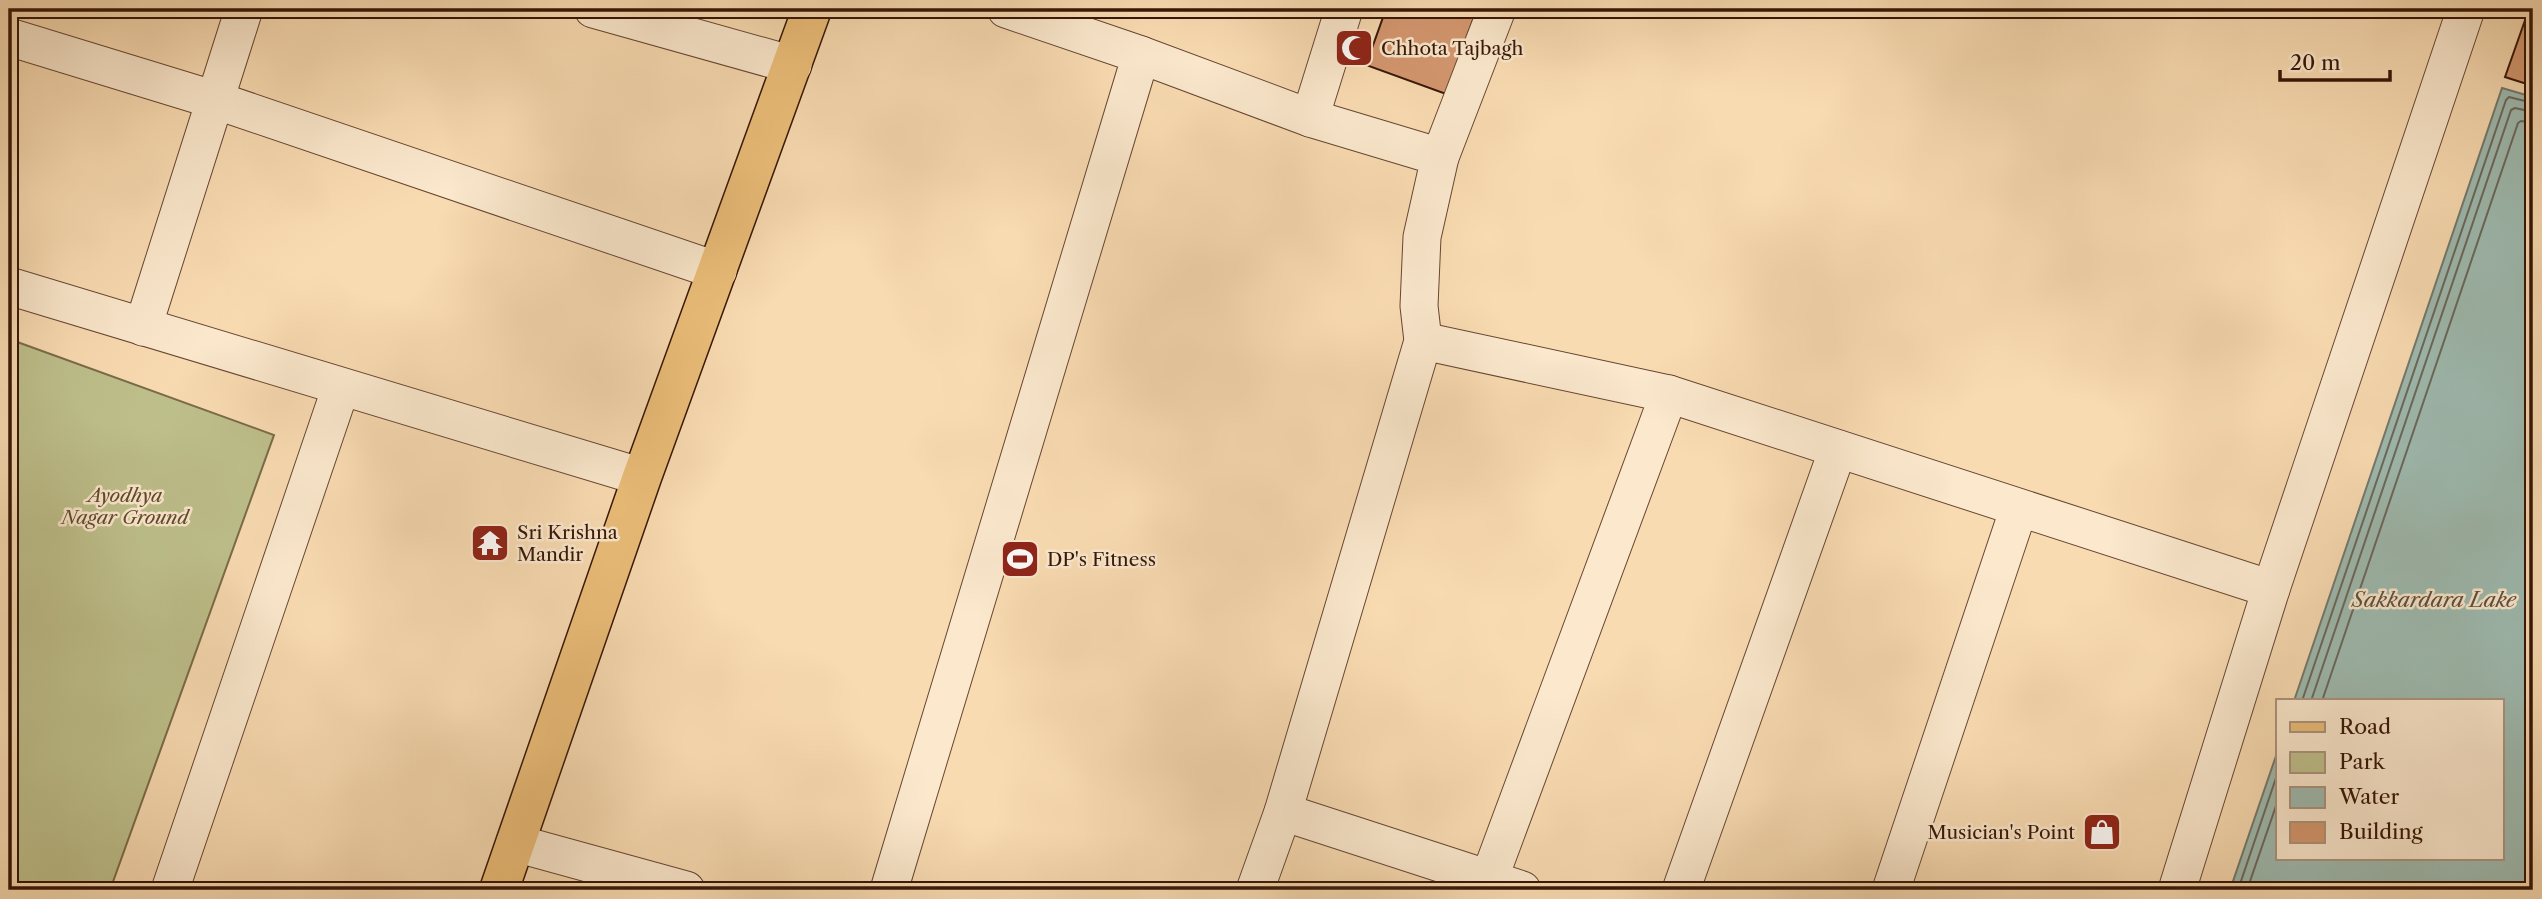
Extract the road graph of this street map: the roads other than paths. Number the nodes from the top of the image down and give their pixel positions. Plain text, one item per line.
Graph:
1 (244, 9) edge
2 (593, 9) edge
3 (811, 9) edge
4 (1006, 9) edge
5 (1344, 9) edge
6 (1497, 9) edge
7 (2466, 9) edge
8 (9, 37) edge
9 (1141, 55) junction
10 (793, 65) junction
11 (215, 100) junction
12 (1310, 118) junction
13 (1440, 157) junction
14 (718, 271) junction
15 (9, 286) edge
16 (143, 327) junction
17 (1423, 341) junction
18 (341, 387) junction
19 (1669, 394) junction
20 (1838, 449) junction
21 (642, 477) junction
22 (2019, 508) junction
23 (2270, 589) junction
24 (1283, 812) junction
25 (516, 843) junction
26 (1506, 885) edge
27 (170, 890) edge
28 (499, 890) edge
29 (686, 890) edge
30 (889, 890) edge
31 (1255, 890) edge
32 (1681, 890) edge
33 (1891, 890) edge
34 (2177, 890) edge

1 - 11 street
2 - 10 street
3 - 10 main road
4 - 9 street
5 - 12 street
6 - 13 street
7 - 23 street
8 - 11 street
9 - 12 street
9 - 30 street
10 - 14 main road
11 - 14 street
11 - 16 street
12 - 13 street
13 - 17 street
14 - 21 main road
15 - 16 street
16 - 18 street
17 - 19 street
17 - 24 street
18 - 21 street
18 - 27 street
19 - 20 street
19 - 26 street
20 - 22 street
20 - 32 street
21 - 25 main road
22 - 23 street
22 - 33 street
23 - 34 street
24 - 26 street
24 - 31 street
25 - 28 main road
25 - 29 street

